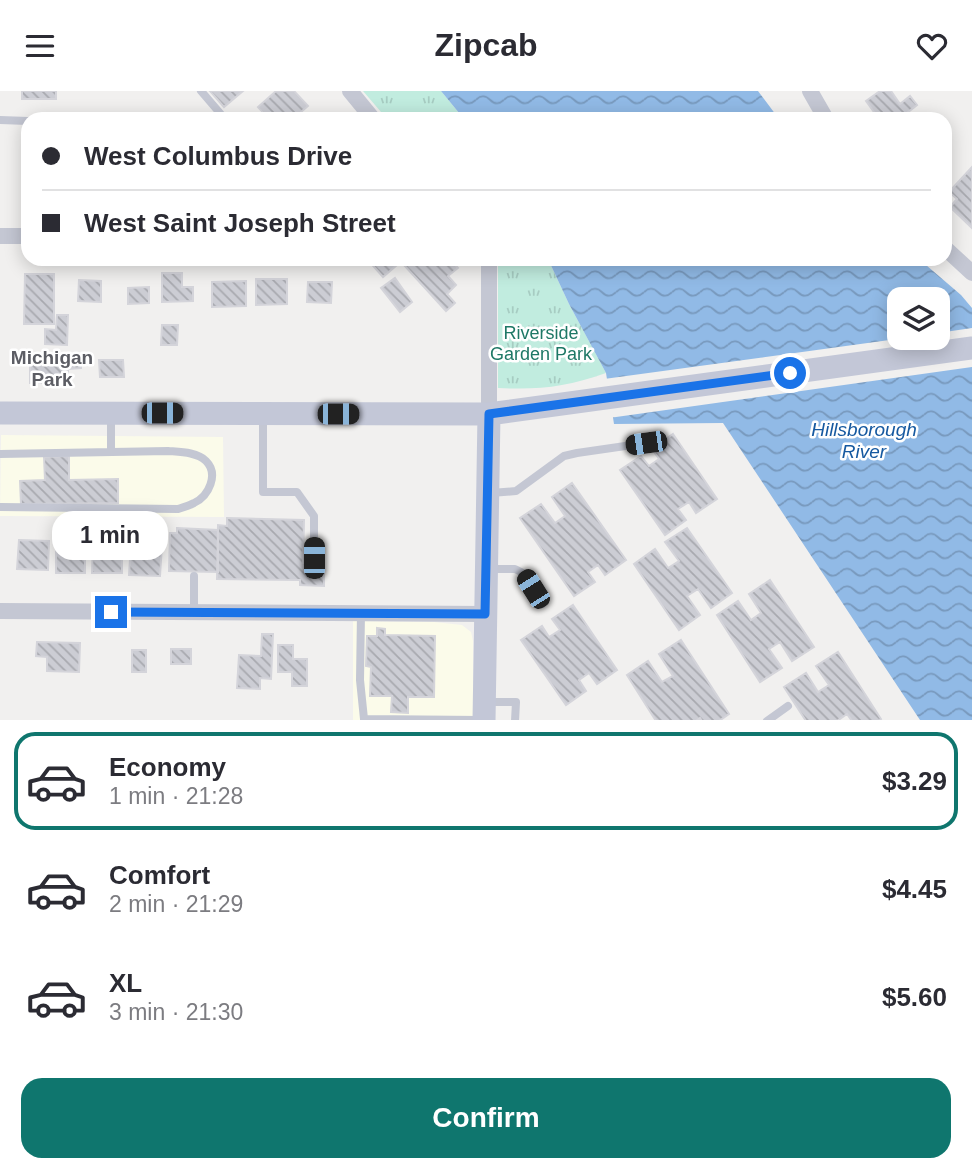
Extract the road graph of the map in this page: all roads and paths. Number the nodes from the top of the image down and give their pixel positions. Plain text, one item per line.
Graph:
1 (201, 91) edge
2 (350, 91) edge
3 (810, 91) edge
4 (219, 112) edge
5 (367, 112) edge
6 (822, 112) edge
7 (0, 120) edge
8 (21, 121) edge
9 (0, 236) edge
10 (21, 236) edge
11 (952, 255) edge
12 (489, 266) edge
13 (972, 274) edge
14 (972, 348) edge
15 (0, 413) edge
16 (111, 413) junction
17 (262, 414) junction
18 (489, 414) junction
19 (646, 443) dead end
20 (111, 451) junction
21 (0, 454) edge
22 (488, 493) junction
23 (0, 507) edge
24 (314, 558) dead end
25 (486, 569) junction
26 (194, 576) dead end
27 (542, 604) dead end
28 (0, 611) edge
29 (194, 612) junction
30 (361, 613) junction
31 (485, 614) junction
32 (788, 706) dead end
33 (484, 714) edge
34 (515, 720) edge
35 (766, 720) edge

1 - 4 lane
2 - 5 street
3 - 6 street
7 - 8 lane
9 - 10 street
11 - 13 street
12 - 18 street
14 - 18 main road
15 - 16 main road
16 - 17 main road
16 - 20 lane
17 - 18 main road
17 - 24 lane
18 - 22 main road
19 - 22 lane
20 - 21 lane
20 - 23 lane
22 - 25 main road
25 - 27 lane
25 - 31 main road
26 - 29 lane
28 - 29 street
29 - 30 street
30 - 31 street
30 - 33 lane
31 - 33 main road
32 - 35 lane
33 - 34 lane

